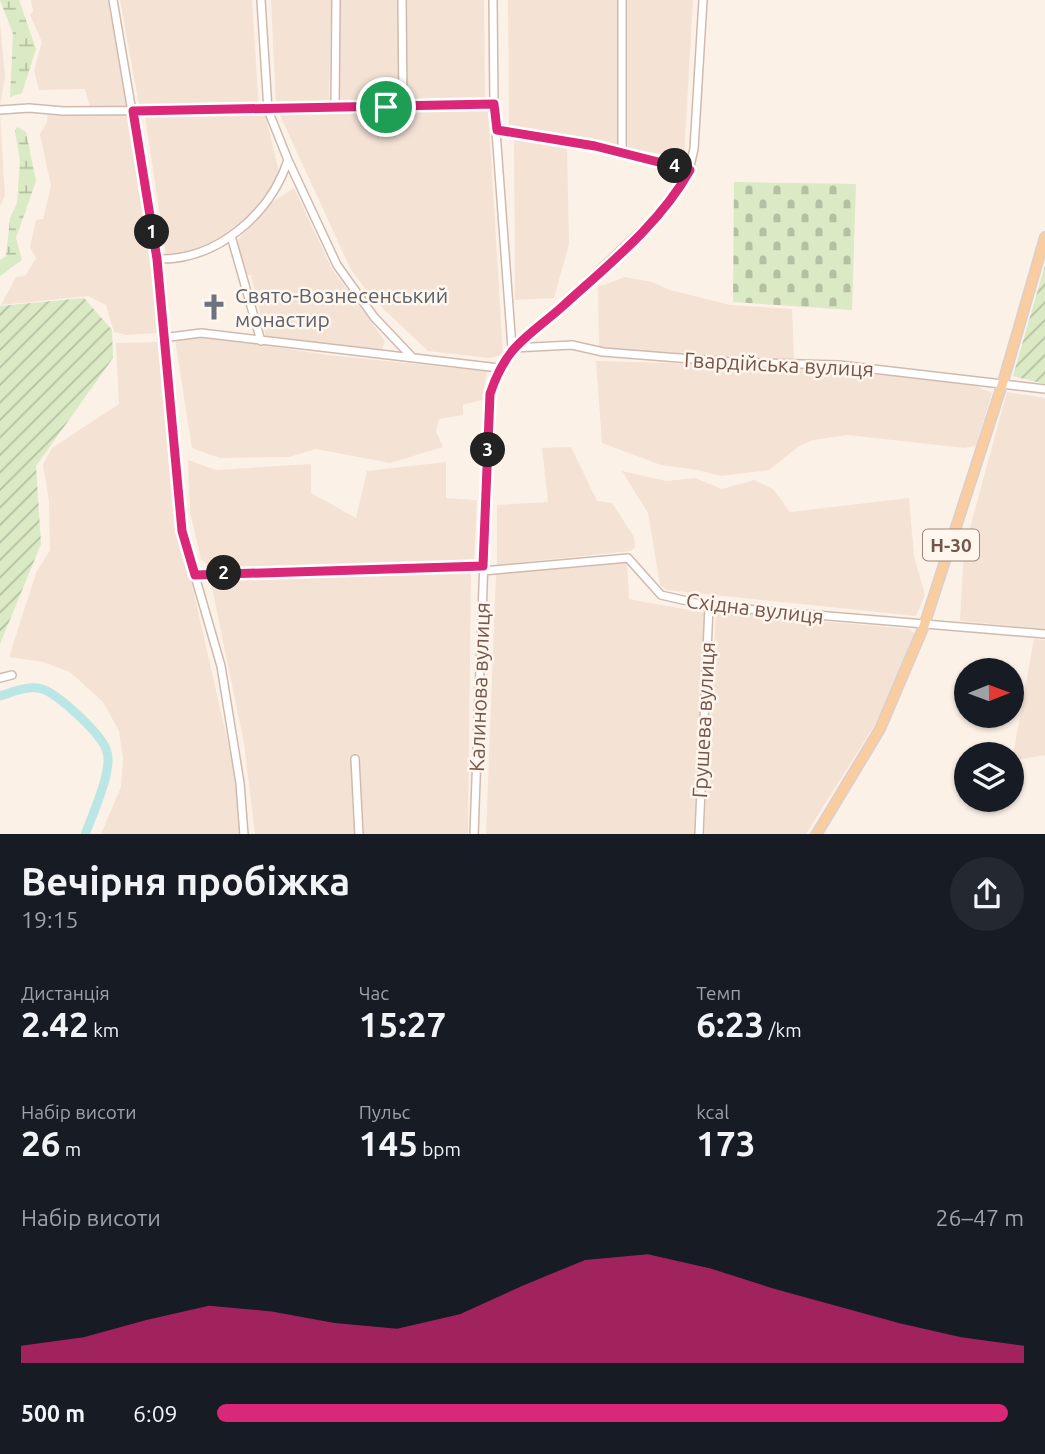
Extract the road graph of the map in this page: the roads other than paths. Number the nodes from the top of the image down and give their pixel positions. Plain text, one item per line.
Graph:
1 (113, 0) edge
2 (261, 0) edge
3 (336, 0) edge
4 (402, 0) edge
5 (493, 0) edge
6 (622, 0) edge
7 (703, 0) edge
8 (494, 104) junction
9 (403, 107) junction
10 (335, 108) junction
11 (0, 110) edge
12 (268, 110) junction
13 (133, 111) junction
14 (497, 130) junction
15 (622, 154) junction
16 (288, 160) junction
17 (690, 170) junction
18 (231, 236) junction
19 (1045, 237) edge
20 (157, 259) junction
21 (162, 338) junction
22 (261, 341) junction
23 (512, 348) junction
24 (411, 356) junction
25 (499, 368) junction
26 (1003, 382) junction
27 (1045, 389) edge
28 (483, 569) junction
29 (195, 575) junction
30 (709, 606) junction
31 (924, 626) junction
32 (1045, 634) edge
33 (12, 675) dead end
34 (0, 678) edge
35 (355, 759) dead end
36 (244, 834) edge
37 (359, 834) edge
38 (474, 834) edge
39 (699, 834) edge
40 (817, 834) edge

1 - 13 street
2 - 12 street
3 - 10 street
4 - 9 street
5 - 8 street
6 - 15 street
7 - 17 street
8 - 9 street
8 - 14 street
9 - 10 street
10 - 12 street
11 - 13 street
12 - 13 street
12 - 16 street
13 - 20 street
14 - 15 street
14 - 23 street
15 - 17 street
16 - 18 street
16 - 24 street
17 - 23 street, Калинова вулиця
18 - 20 street
18 - 22 street
19 - 26 main road, Н-30
20 - 21 street
21 - 22 street
21 - 29 street
22 - 24 street
23 - 25 street, Калинова вулиця
23 - 26 street, Гвардійська вулиця
24 - 25 street
25 - 28 street, Калинова вулиця
26 - 27 street, Гвардійська вулиця
26 - 31 main road, Н-30
28 - 29 street, Східна вулиця
28 - 30 street, Східна вулиця
28 - 38 street, Калинова вулиця
29 - 36 street
30 - 31 street, Східна вулиця
30 - 39 street, Грушева вулиця
31 - 32 street, Східна вулиця
31 - 40 main road, Н-30
33 - 34 street
35 - 37 street

